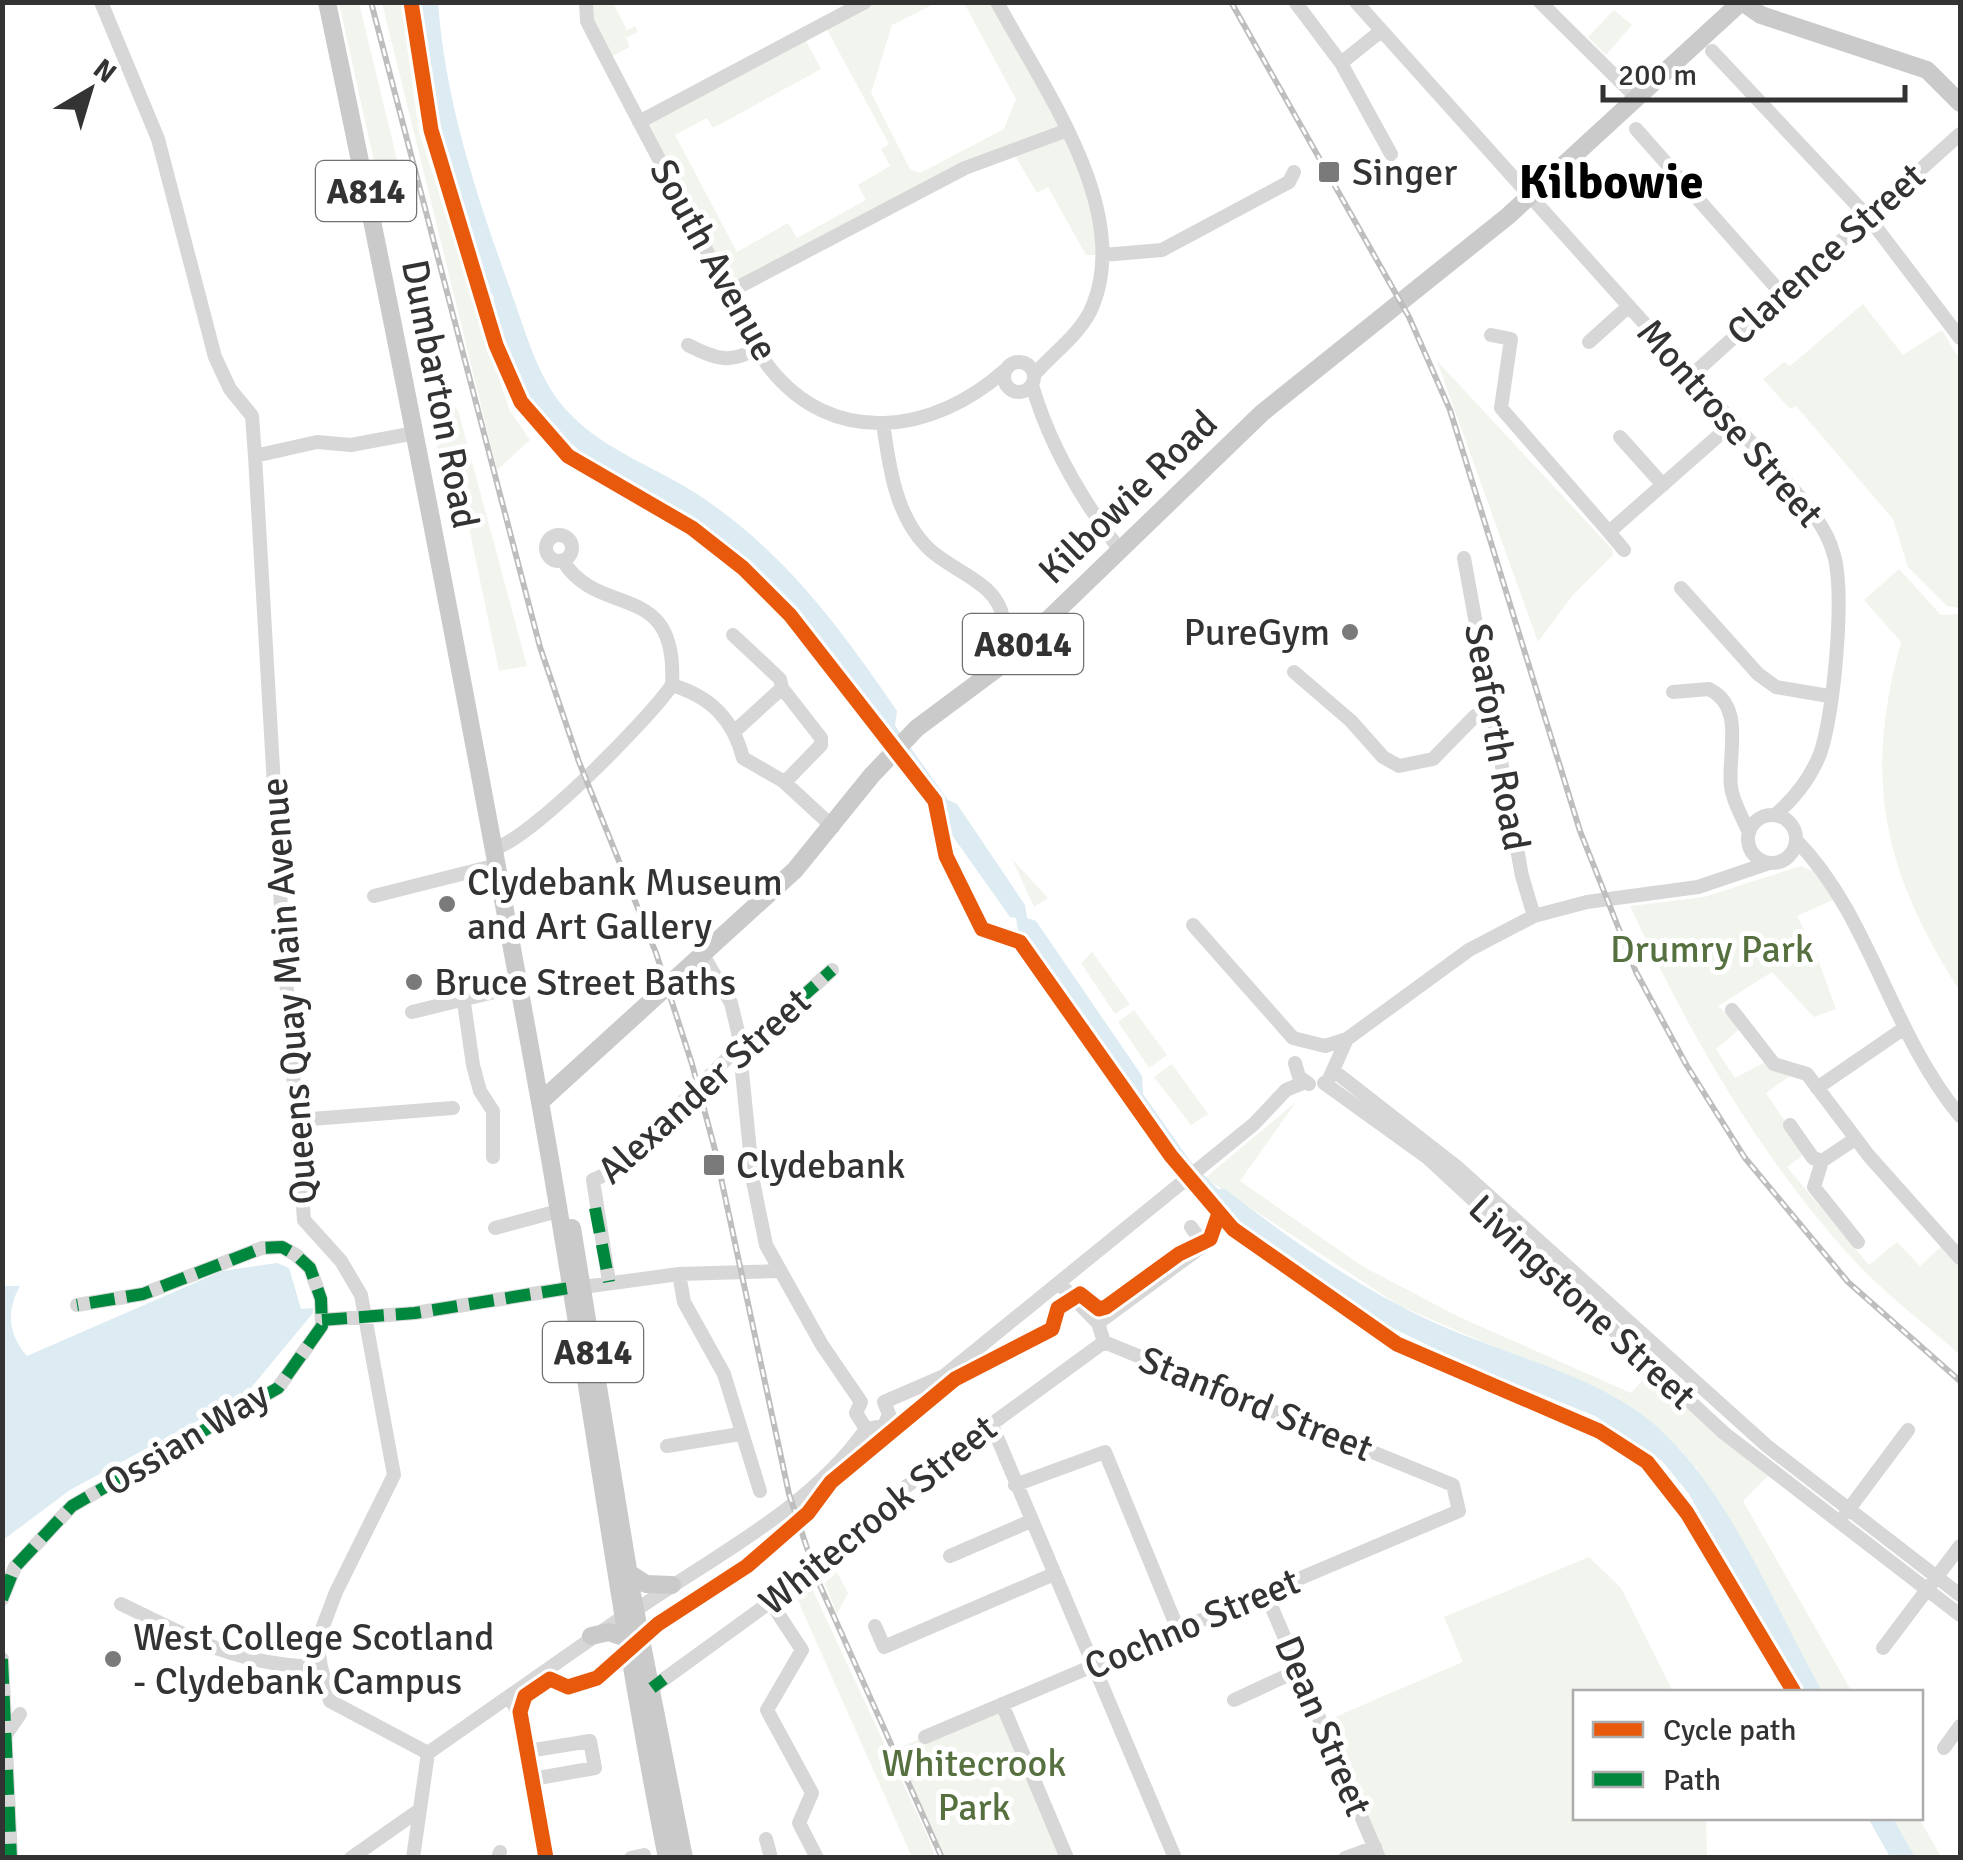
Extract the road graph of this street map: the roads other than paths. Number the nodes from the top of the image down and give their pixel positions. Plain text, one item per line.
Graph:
1 (101, 2) edge
2 (327, 2) edge
3 (586, 2) edge
4 (825, 2) edge
5 (866, 2) edge
6 (998, 2) edge
7 (1356, 2) edge
8 (1540, 2) edge
9 (1742, 2) edge
10 (1296, 3) edge
11 (834, 19) junction
12 (1381, 31) junction
13 (1712, 51) dead end
14 (1342, 63) junction
15 (1636, 98) junction
16 (1960, 103) edge
17 (639, 122) junction
18 (1636, 129) dead end
19 (1066, 131) junction
20 (1960, 134) edge
21 (1391, 154) dead end
22 (1294, 172) dead end
23 (1530, 197) junction
24 (1869, 218) junction
25 (1103, 255) junction
26 (729, 292) junction
27 (1781, 293) junction
28 (1629, 306) junction
29 (1491, 334) dead end
30 (1960, 338) edge
31 (1588, 342) dead end
32 (688, 345) dead end
33 (758, 347) junction
34 (1055, 350) junction
35 (1022, 362) junction
36 (1004, 371) junction
37 (1692, 375) junction
38 (1023, 385) junction
39 (976, 396) junction
40 (1734, 422) junction
41 (884, 423) junction
42 (415, 434) junction
43 (1620, 437) dead end
44 (254, 456) junction
45 (1663, 484) junction
46 (1609, 532) junction
47 (1118, 549) junction
48 (1624, 550) dead end
49 (1464, 558) dead end
50 (563, 561) dead end
51 (1681, 588) dead end
52 (992, 630) dead end
53 (733, 635) dead end
54 (1294, 672) dead end
55 (672, 685) junction
56 (782, 688) junction
57 (1673, 692) dead end
58 (1829, 696) junction
59 (1493, 710) junction
60 (736, 730) junction
61 (785, 782) junction
62 (1795, 799) junction
63 (1742, 814) junction
64 (1768, 817) junction
65 (833, 827) junction
66 (1794, 833) junction
67 (1750, 840) junction
68 (498, 854) junction
69 (1788, 857) junction
70 (1769, 862) junction
71 (1818, 863) junction
72 (1741, 871) junction
73 (374, 896) dead end
74 (1534, 916) junction
75 (1193, 925) dead end
76 (704, 954) junction
77 (832, 970) dead end
78 (518, 986) junction
79 (464, 1003) junction
80 (1732, 1010) dead end
81 (412, 1012) dead end
82 (1904, 1029) junction
83 (1347, 1039) junction
84 (739, 1047) junction
85 (1306, 1052) junction
86 (1331, 1072) junction
87 (1305, 1082) junction
88 (1817, 1088) junction
89 (1286, 1090) junction
90 (544, 1098) junction
91 (452, 1108) dead end
92 (1960, 1116) edge
93 (298, 1120) junction
94 (1790, 1125) dead end
95 (1855, 1139) junction
96 (493, 1157) dead end
97 (1822, 1161) junction
98 (558, 1211) junction
99 (1190, 1227) dead end
100 (494, 1228) dead end
101 (1858, 1242) dead end
102 (1960, 1258) edge
103 (780, 1271) junction
104 (679, 1274) junction
105 (609, 1282) junction
106 (1059, 1283) junction
107 (576, 1288) junction
108 (77, 1305) dead end
109 (365, 1318) junction
110 (322, 1320) junction
111 (1098, 1323) junction
112 (1104, 1342) junction
113 (861, 1402) junction
114 (884, 1402) junction
115 (991, 1423) junction
116 (866, 1429) junction
117 (1908, 1430) dead end
118 (740, 1434) junction
119 (667, 1446) dead end
120 (1015, 1484) junction
121 (760, 1491) dead end
122 (1849, 1510) junction
123 (1459, 1511) joint
124 (1031, 1521) junction
125 (1839, 1523) junction
126 (1960, 1546) edge
127 (950, 1556) dead end
128 (628, 1574) junction
129 (1054, 1574) junction
130 (1938, 1577) junction
131 (672, 1586) junction
132 (1927, 1590) junction
133 (1266, 1594) junction
134 (1960, 1595) edge
135 (2, 1599) edge
136 (771, 1603) junction
137 (121, 1604) dead end
138 (628, 1614) junction
139 (1960, 1615) edge
140 (874, 1626) dead end
141 (1178, 1632) junction
142 (591, 1636) junction
143 (626, 1638) junction
144 (1882, 1648) dead end
145 (2, 1659) edge
146 (1093, 1666) junction
147 (322, 1667) junction
148 (1299, 1670) junction
149 (658, 1683) junction
150 (510, 1697) junction
151 (1234, 1700) dead end
152 (1002, 1704) junction
153 (20, 1714) dead end
154 (1960, 1726) edge
155 (4, 1736) edge
156 (924, 1738) dead end
157 (1944, 1748) dead end
158 (528, 1751) junction
159 (428, 1753) junction
160 (532, 1779) junction
161 (418, 1811) junction
162 (766, 1839) dead end
163 (1377, 1852) edge
164 (11, 1858) edge
165 (351, 1858) edge
166 (412, 1858) edge
167 (546, 1858) edge
168 (668, 1858) edge
169 (684, 1858) edge
170 (771, 1858) edge
171 (817, 1858) edge
172 (1067, 1858) edge
173 (1175, 1858) edge
174 (1346, 1858) edge

1 - 44 street, Queens Quay Main Avenue
2 - 42 main road, Dumbarton Road / A814
3 - 17 street, South Avenue
4 - 11 street
5 - 11 street
6 - 19 street
7 - 12 street, Montrose Street
8 - 15 street
9 - 15 main road, Kilbowie Road / A8014
9 - 16 main road
10 - 14 street
11 - 17 street
12 - 14 street
12 - 23 street, Montrose Street
13 - 24 street
14 - 21 street
15 - 23 main road, Kilbowie Road / A8014
17 - 26 street, South Avenue
18 - 27 street
19 - 25 street
19 - 26 street
20 - 24 street, Clarence Street
22 - 25 street
23 - 28 street, Montrose Street
23 - 47 main road, Kilbowie Road / A8014
24 - 27 street, Clarence Street
24 - 30 street
25 - 34 street
26 - 33 street, South Avenue
27 - 37 street, Clarence Street
28 - 31 street
28 - 37 street, Montrose Street
29 - 46 street
32 - 33 street
33 - 41 street, South Avenue
34 - 35 street, South Avenue
34 - 38 street
35 - 36 street, South Avenue
35 - 38 street
36 - 38 street
36 - 39 street, South Avenue
37 - 40 street, Montrose Street
38 - 39 street, South Avenue
38 - 47 street
39 - 41 street, South Avenue
40 - 45 street
40 - 58 street, Montrose Street
41 - 52 street
42 - 44 street
42 - 68 main road, Dumbarton Road / A814
43 - 45 street
44 - 93 street, Queens Quay Main Avenue
45 - 46 street
46 - 48 street
47 - 65 main road, Kilbowie Road / A8014
49 - 59 street, Seaforth Road
50 - 55 street
51 - 58 street
53 - 56 street
54 - 59 street
55 - 60 street
55 - 68 street
56 - 60 street
56 - 61 street
57 - 63 street
58 - 62 street, Montrose Street
59 - 74 street, Seaforth Road
60 - 61 street
61 - 65 street
62 - 64 street, Montrose Street
62 - 66 street, Montrose Street
63 - 64 street
63 - 67 street
64 - 66 street
64 - 67 street, Montrose Street
65 - 76 main road, Kilbowie Road / A8014
66 - 69 street
66 - 71 street
67 - 70 street
67 - 72 street, Montrose Street
68 - 73 street
68 - 78 main road, Dumbarton Road / A814
68 - 90 main road, Dumbarton Road / A814
69 - 70 street
69 - 71 street
70 - 72 street
71 - 82 street
72 - 74 street
74 - 83 street
75 - 85 street
76 - 84 street
76 - 90 main road, Kilbowie Road / A8014
77 - 84 street, Alexander Street
78 - 79 street
78 - 90 main road, Dumbarton Road / A814
79 - 81 street
79 - 96 street
80 - 88 street
82 - 88 street
82 - 92 street
83 - 85 street
83 - 86 street
84 - 103 street
84 - 105 street, Alexander Street
85 - 86 street
85 - 87 street
85 - 89 street
86 - 87 street
86 - 122 street, Livingstone Street
86 - 125 street, Livingstone Street
87 - 89 street
88 - 95 street
89 - 106 street
90 - 98 main road, A814
90 - 107 main road, A814
91 - 93 street
93 - 109 street, Queens Quay Main Avenue
94 - 97 street
95 - 97 street
95 - 102 street
97 - 101 street
98 - 100 street
98 - 107 main road, A814
99 - 111 street
103 - 104 street
103 - 113 street
104 - 105 street
104 - 118 street
105 - 107 street
106 - 111 street, Stanford Street
106 - 114 street
107 - 109 street
107 - 128 main road, A814
107 - 138 main road, A814
108 - 110 street
109 - 110 street
109 - 147 street, Queens Quay Main Avenue
110 - 135 street, Ossian Way
111 - 112 street, Stanford Street
112 - 115 street, Whitecrook Street
112 - 123 street, Stanford Street
113 - 114 street
113 - 116 street
114 - 116 street
115 - 120 street
115 - 136 street, Whitecrook Street
116 - 131 street
117 - 122 street
118 - 119 street
118 - 121 street
120 - 124 street
120 - 141 street
122 - 125 street
122 - 130 street, Livingstone Street
123 - 133 street, Cochno Street
124 - 127 street
124 - 129 street
125 - 132 street, Livingstone Street
126 - 130 street
128 - 131 main road
128 - 138 main road, A814
129 - 140 street
129 - 146 street
130 - 132 street
130 - 134 street, Livingstone Street
131 - 138 street
132 - 139 street, Livingstone Street
132 - 144 street
133 - 141 street, Cochno Street
133 - 148 street, Dean Street
136 - 149 street, Whitecrook Street
136 - 171 street
137 - 147 street
138 - 142 street
138 - 143 main road, A814
138 - 149 main road, A814
141 - 146 street, Cochno Street
142 - 143 main road
142 - 150 street
143 - 168 main road, A814
145 - 155 street
146 - 152 street, Cochno Street
146 - 173 street
147 - 159 street
148 - 151 street
148 - 163 street, Dean Street
149 - 169 main road, A814
150 - 158 street
150 - 159 street
152 - 156 street, Cochno Street
152 - 172 street
153 - 155 street
154 - 157 street
155 - 164 street
158 - 160 street
158 - 160 street
159 - 161 street
160 - 167 street
161 - 165 street
161 - 166 street
162 - 170 street
163 - 174 street

